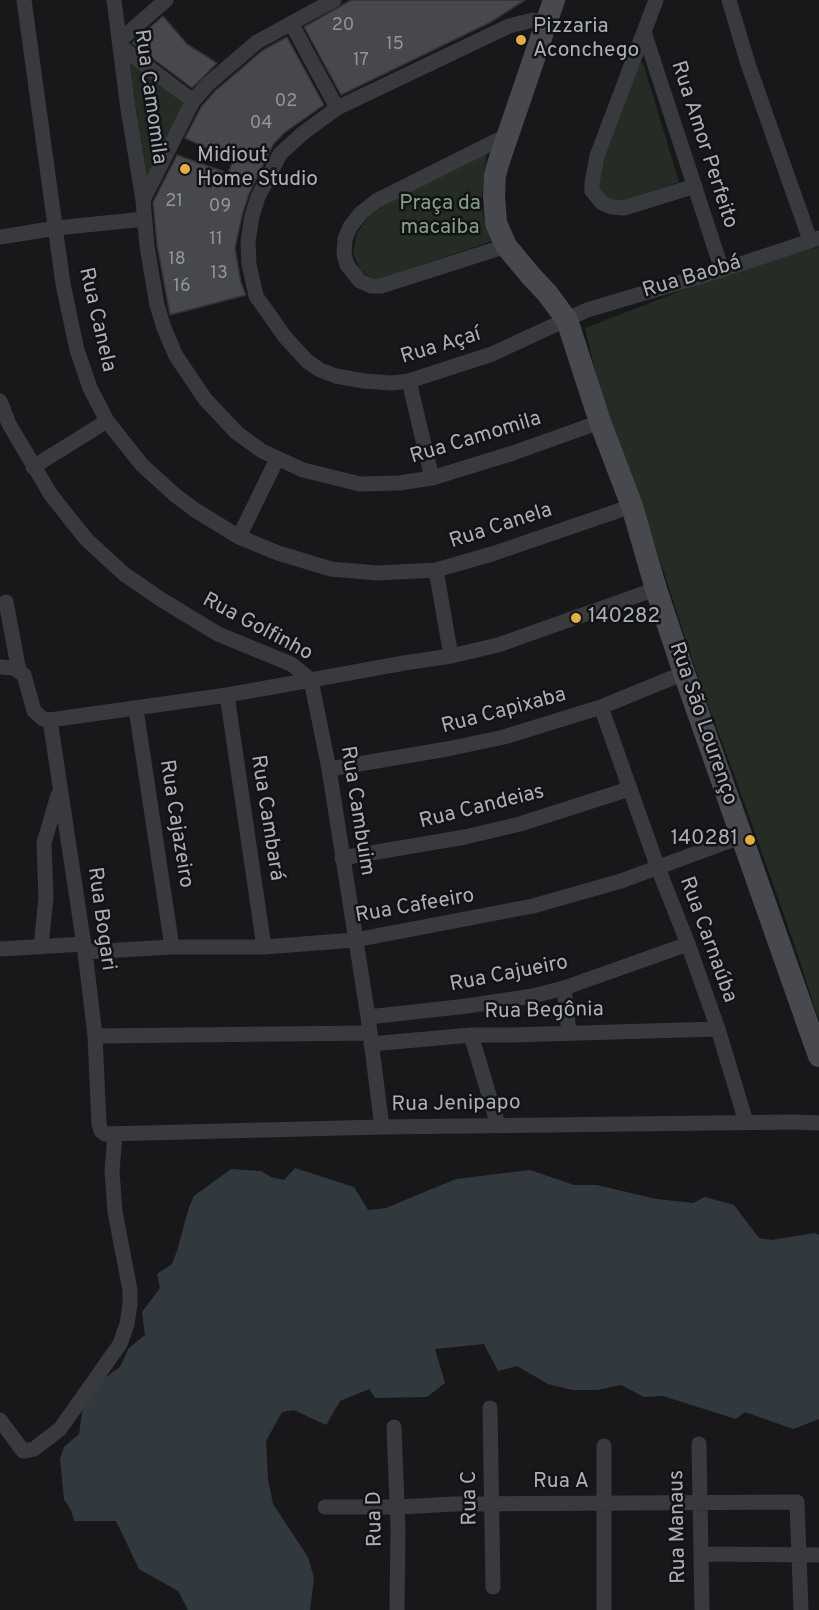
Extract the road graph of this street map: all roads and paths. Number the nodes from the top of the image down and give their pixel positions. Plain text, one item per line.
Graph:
1 (24, 0) edge
2 (114, 0) edge
3 (166, 0) edge
4 (334, 0) edge
5 (554, 0) edge
6 (656, 0) edge
7 (729, 0) edge
8 (291, 23) junction
9 (546, 23) junction
10 (644, 32) junction
11 (120, 44) junction
12 (193, 101) junction
13 (337, 108) junction
14 (506, 136) junction
15 (695, 186) junction
16 (143, 200) junction
17 (145, 219) junction
18 (56, 228) junction
19 (0, 237) edge
20 (814, 239) edge
21 (506, 246) junction
22 (722, 270) junction
23 (567, 320) junction
24 (409, 381) junction
25 (0, 401) edge
26 (107, 421) junction
27 (600, 422) junction
28 (277, 459) junction
29 (33, 467) junction
30 (432, 478) junction
31 (632, 506) junction
32 (239, 537) junction
33 (436, 570) junction
34 (656, 589) junction
35 (6, 602) dead end
36 (451, 656) junction
37 (9, 668) edge
38 (684, 673) junction
39 (311, 680) junction
40 (226, 695) junction
41 (601, 707) junction
42 (136, 709) junction
43 (50, 720) junction
44 (329, 769) junction
45 (629, 789) junction
46 (59, 790) junction
47 (740, 837) junction
48 (342, 858) junction
49 (658, 868) junction
50 (355, 940) junction
51 (688, 944) junction
52 (41, 946) junction
53 (172, 946) junction
54 (264, 947) junction
55 (84, 948) junction
56 (0, 949) edge
57 (564, 988) junction
58 (368, 1017) junction
59 (718, 1029) junction
60 (568, 1033) junction
61 (471, 1035) junction
62 (95, 1036) junction
63 (370, 1038) junction
64 (819, 1056) edge
65 (746, 1122) junction
66 (819, 1123) edge
67 (498, 1125) junction
68 (382, 1127) junction
69 (115, 1135) junction
70 (490, 1408) dead end
71 (0, 1420) edge
72 (394, 1427) dead end
73 (699, 1444) dead end
74 (603, 1446) dead end
75 (699, 1502) junction
76 (493, 1504) junction
77 (603, 1504) junction
78 (325, 1507) dead end
79 (398, 1507) junction
80 (701, 1554) junction
81 (801, 1555) junction
82 (819, 1555) edge
83 (494, 1587) dead end
84 (398, 1610) edge
85 (604, 1610) edge
86 (702, 1610) edge
87 (801, 1610) edge

1 - 18 street, Rua Canela
2 - 11 street, Rua Camomila
3 - 11 street
4 - 8 street, Rua Camomila
5 - 9 street
6 - 10 street
7 - 20 street
8 - 12 street, Rua Camomila
8 - 13 street
9 - 13 street, Rua Açaí
9 - 14 street
10 - 15 street, Rua Amor Perfeito
10 - 15 street
11 - 12 street
11 - 16 street, Rua Camomila
12 - 16 street, Rua Camomila
13 - 24 street, Rua Açaí
14 - 21 street
14 - 21 street
15 - 22 street, Rua Amor Perfeito
16 - 17 street, Rua Camomila
17 - 18 street
17 - 28 street, Rua Camomila
18 - 19 street
18 - 26 street, Rua Canela
20 - 22 street, Rua Baobá
21 - 23 street, Rua São Lourenço
22 - 23 street, Rua Baobá
23 - 24 street, Rua Açaí
23 - 27 street, Rua São Lourenço
24 - 30 street
25 - 29 street, Rua Golfinho
26 - 29 street
26 - 32 street, Rua Canela
27 - 30 street, Rua Camomila
27 - 31 street, Rua São Lourenço
28 - 30 street, Rua Camomila
28 - 32 street
29 - 39 street, Rua Golfinho
31 - 33 street, Rua Canela
31 - 34 street, Rua São Lourenço
32 - 33 street, Rua Canela
33 - 36 street
34 - 36 street, Rua Golfinho
34 - 38 street, Rua São Lourenço
35 - 37 street
36 - 39 street, Rua Golfinho
37 - 43 street
38 - 41 street, Rua Capixaba
38 - 47 street, Rua São Lourenço
39 - 40 street
39 - 44 street, Rua Cambuim
40 - 42 street
40 - 54 street, Rua Cambará
41 - 44 street, Rua Capixaba
41 - 45 street, Rua Carnaúba
42 - 43 street
42 - 53 street, Rua Cajazeiro
43 - 46 street, Rua Bogari
44 - 48 street, Rua Cambuim
45 - 48 street, Rua Candeias
45 - 49 street, Rua Carnaúba
46 - 52 street
46 - 55 street, Rua Bogari
47 - 49 street, Rua Cafeeiro
47 - 64 street, Rua São Lourenço
48 - 50 street, Rua Cambuim
49 - 50 street, Rua Cafeeiro
49 - 51 street, Rua Carnaúba
50 - 54 street, Rua Cafeeiro
50 - 58 street, Rua Cambuim
51 - 57 street, Rua Cajueiro
51 - 59 street, Rua Carnaúba
52 - 55 street, Rua Cafeeiro
52 - 56 street, Rua Cafeeiro
53 - 54 street, Rua Cafeeiro
53 - 55 street, Rua Cafeeiro
55 - 62 street, Rua Bogari
57 - 58 street, Rua Cajueiro
57 - 60 street
58 - 63 street, Rua Cambuim
59 - 60 street, Rua Begônia
59 - 65 street, Rua Carnaúba
60 - 61 street, Rua Begônia
61 - 63 street, Rua Begônia
61 - 67 street
62 - 63 street
62 - 69 street, Rua Bogari
63 - 68 street, Rua Cambuim
65 - 66 street, Rua Jenipapo
65 - 67 street, Rua Jenipapo
67 - 68 street, Rua Jenipapo
68 - 69 street, Rua Jenipapo
69 - 71 street
70 - 76 street, Rua C
72 - 79 street, Rua D
73 - 75 street, Rua Manaus
74 - 77 street
75 - 77 street, Rua A
75 - 80 street, Rua Manaus
75 - 81 street, Rua A
76 - 77 street, Rua A
76 - 79 street, Rua A
76 - 83 street, Rua C
77 - 85 street
78 - 79 street, Rua A
79 - 84 street, Rua D
80 - 81 street
80 - 86 street, Rua Manaus
81 - 82 street
81 - 87 street

